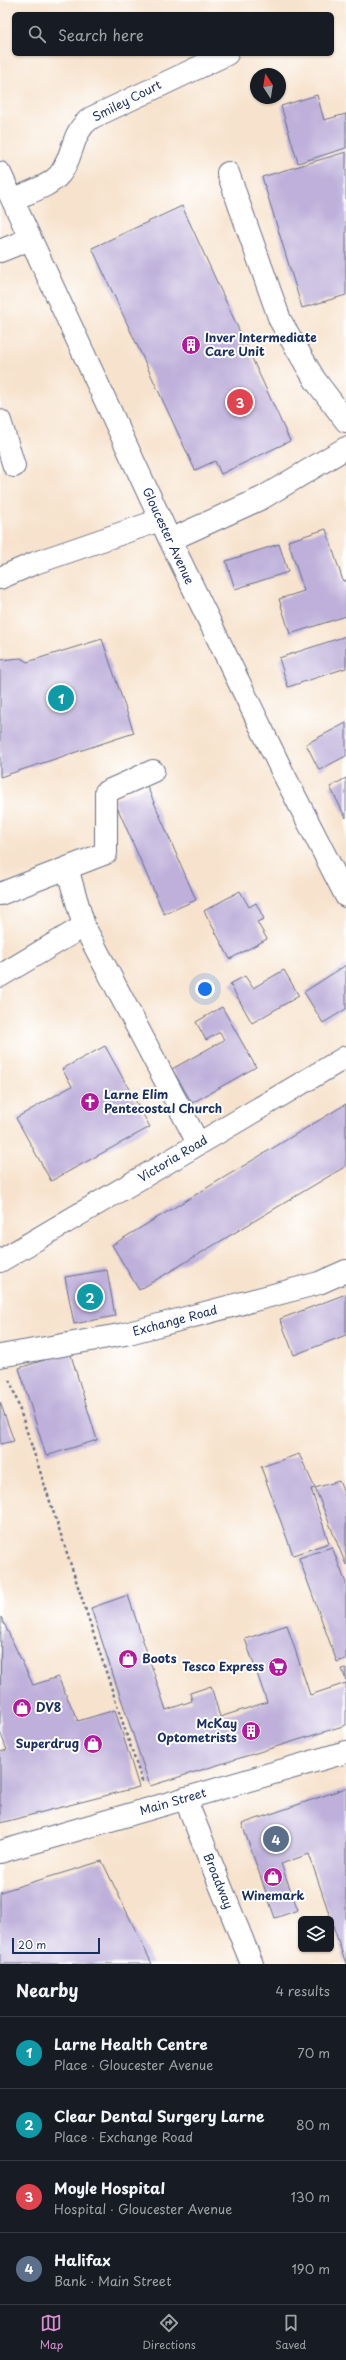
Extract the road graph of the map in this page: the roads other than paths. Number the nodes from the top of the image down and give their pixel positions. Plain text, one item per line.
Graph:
1 (223, 56) edge
2 (0, 173) edge
3 (228, 173) dead end
4 (14, 199) junction
5 (30, 239) junction
6 (0, 251) edge
7 (0, 421) edge
8 (346, 421) edge
9 (346, 448) edge
10 (14, 466) dead end
11 (160, 520) junction
12 (170, 540) junction
13 (0, 578) edge
14 (153, 771) dead end
15 (67, 868) junction
16 (0, 894) edge
17 (346, 896) edge
18 (84, 926) junction
19 (0, 976) edge
20 (346, 1057) edge
21 (198, 1143) junction
22 (0, 1261) edge
23 (346, 1271) edge
24 (1, 1356) edge
25 (346, 1752) edge
26 (185, 1798) junction
27 (0, 1852) edge
28 (252, 1964) edge

1 - 4 street, Smiley Court
2 - 4 street, Gloucester Avenue
3 - 8 street
4 - 5 street, Gloucester Avenue
5 - 6 street
5 - 11 street, Gloucester Avenue
7 - 10 street
9 - 12 street
11 - 12 street, Gloucester Avenue
11 - 13 street
12 - 17 street, Gloucester Avenue
14 - 15 street
15 - 16 street
15 - 18 street
18 - 19 street
18 - 21 street
20 - 21 street, Victoria Road
21 - 22 street, Victoria Road
23 - 24 street, Exchange Road
25 - 26 street, Main Street
26 - 27 street, Main Street
26 - 28 street, Broadway

